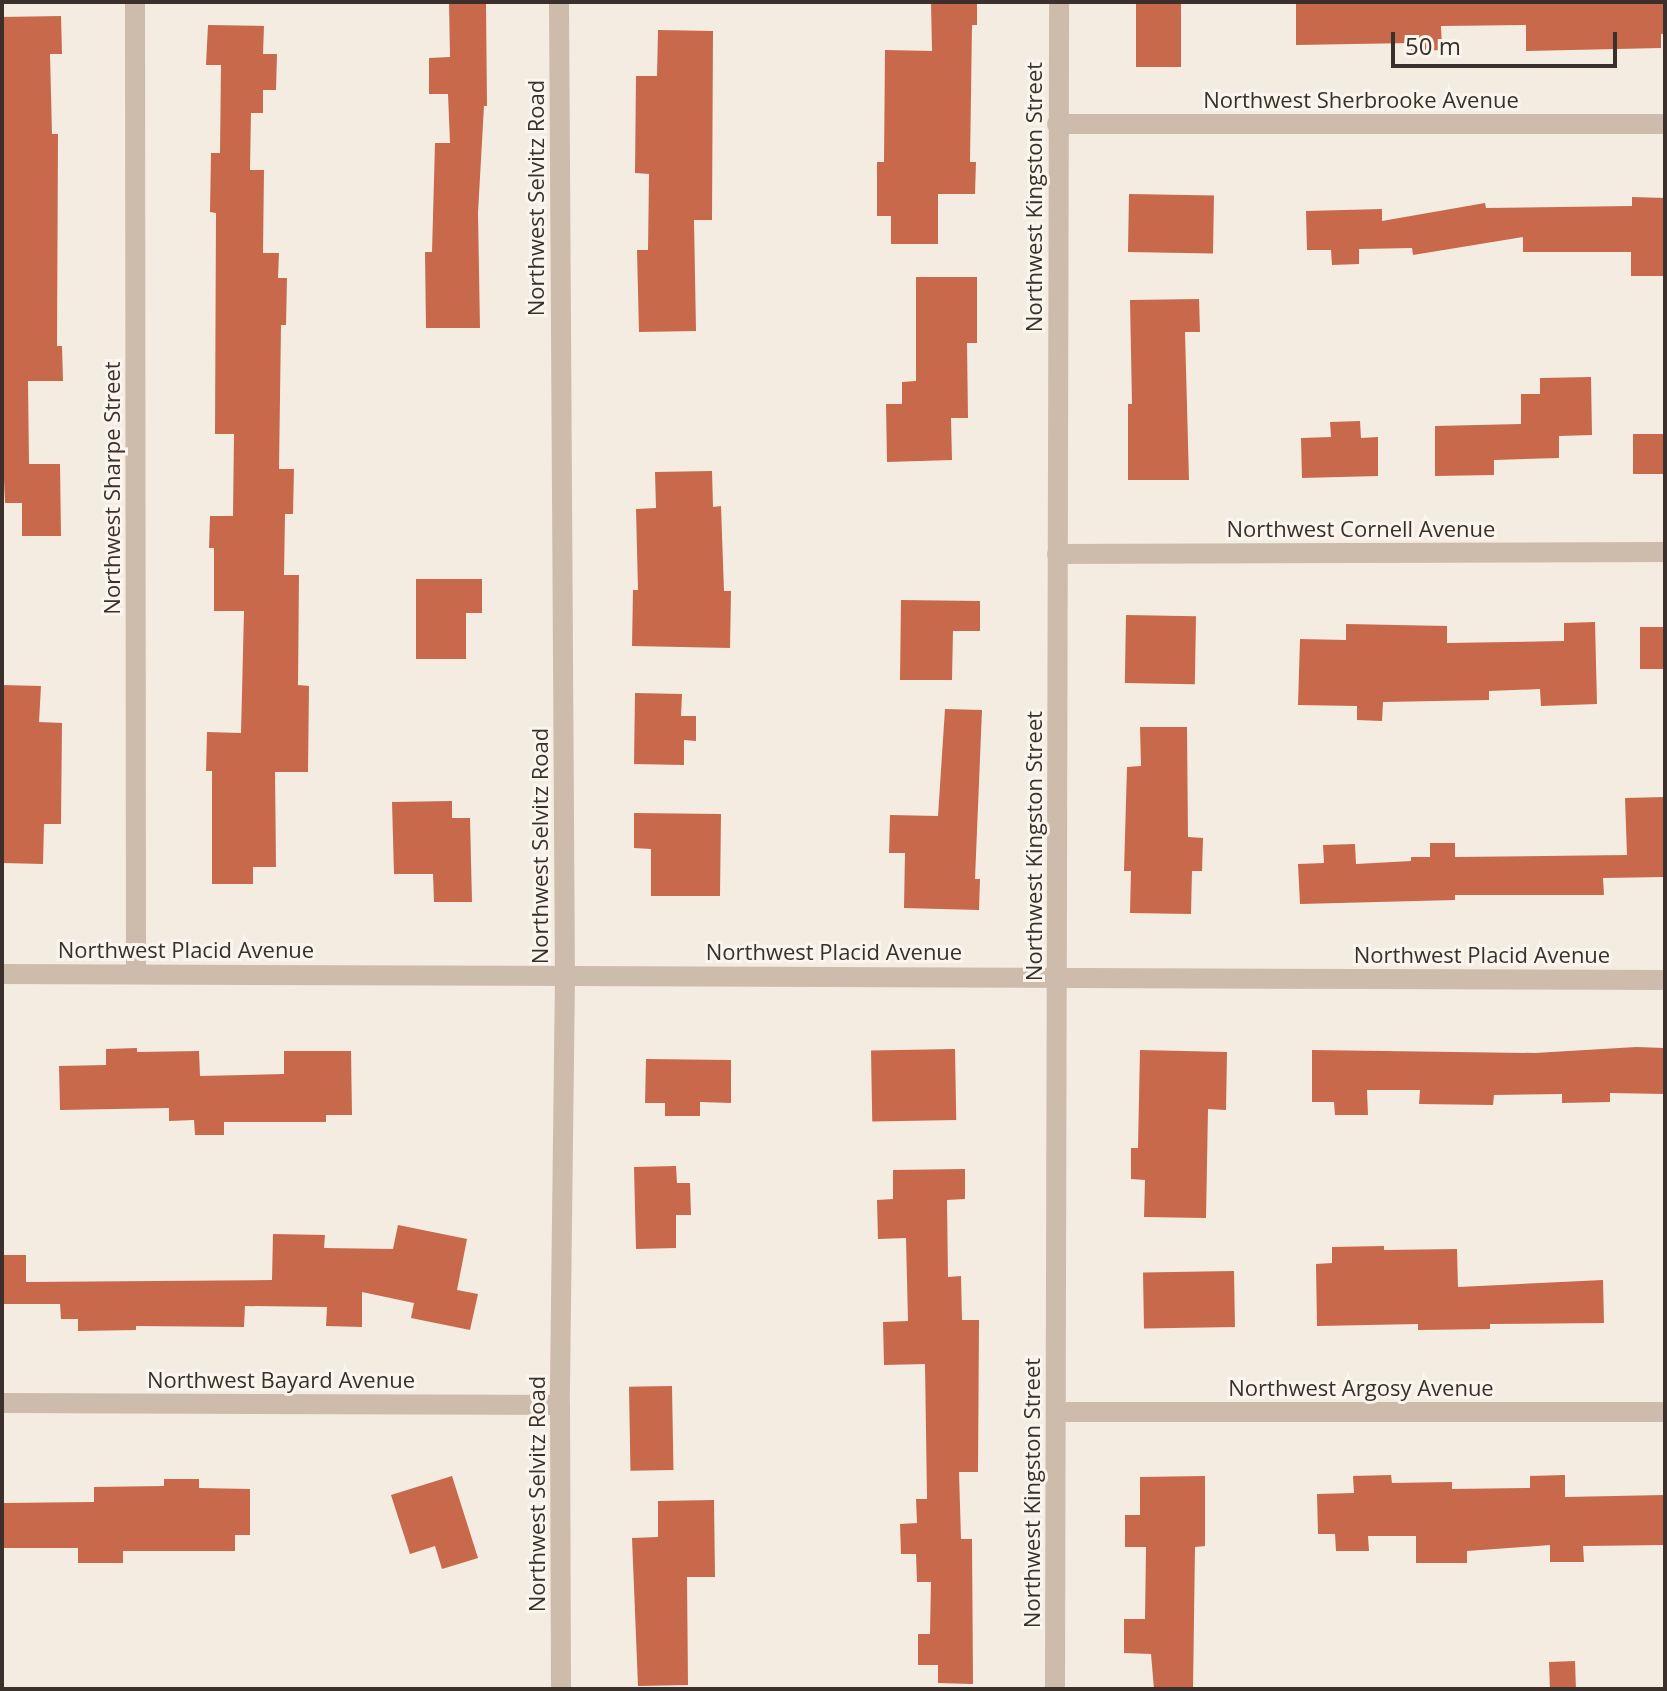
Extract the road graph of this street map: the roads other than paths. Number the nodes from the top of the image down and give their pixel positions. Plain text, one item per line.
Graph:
1 (135, 2) edge
2 (559, 2) edge
3 (1059, 2) edge
4 (1057, 124) junction
5 (1665, 124) edge
6 (1665, 552) edge
7 (1057, 554) junction
8 (2, 974) edge
9 (136, 974) junction
10 (565, 976) junction
11 (1059, 976) junction
12 (1665, 980) edge
13 (2, 1403) edge
14 (560, 1405) junction
15 (1057, 1412) junction
16 (1665, 1412) edge
17 (561, 1689) edge
18 (1055, 1689) edge

1 - 9 street, Northwest Sharpe Street
2 - 10 street, Northwest Selvitz Road
3 - 4 street, Northwest Kingston Street
4 - 5 street, Northwest Sherbrooke Avenue
4 - 7 street, Northwest Kingston Street
6 - 7 street, Northwest Cornell Avenue
7 - 11 street, Northwest Kingston Street
8 - 9 street, Northwest Placid Avenue
9 - 10 street, Northwest Placid Avenue
10 - 11 street, Northwest Placid Avenue
10 - 14 street, Northwest Selvitz Road
11 - 12 street, Northwest Placid Avenue
11 - 15 street, Northwest Kingston Street
13 - 14 street, Northwest Bayard Avenue
14 - 17 street, Northwest Selvitz Road
15 - 16 street, Northwest Argosy Avenue
15 - 18 street, Northwest Kingston Street

